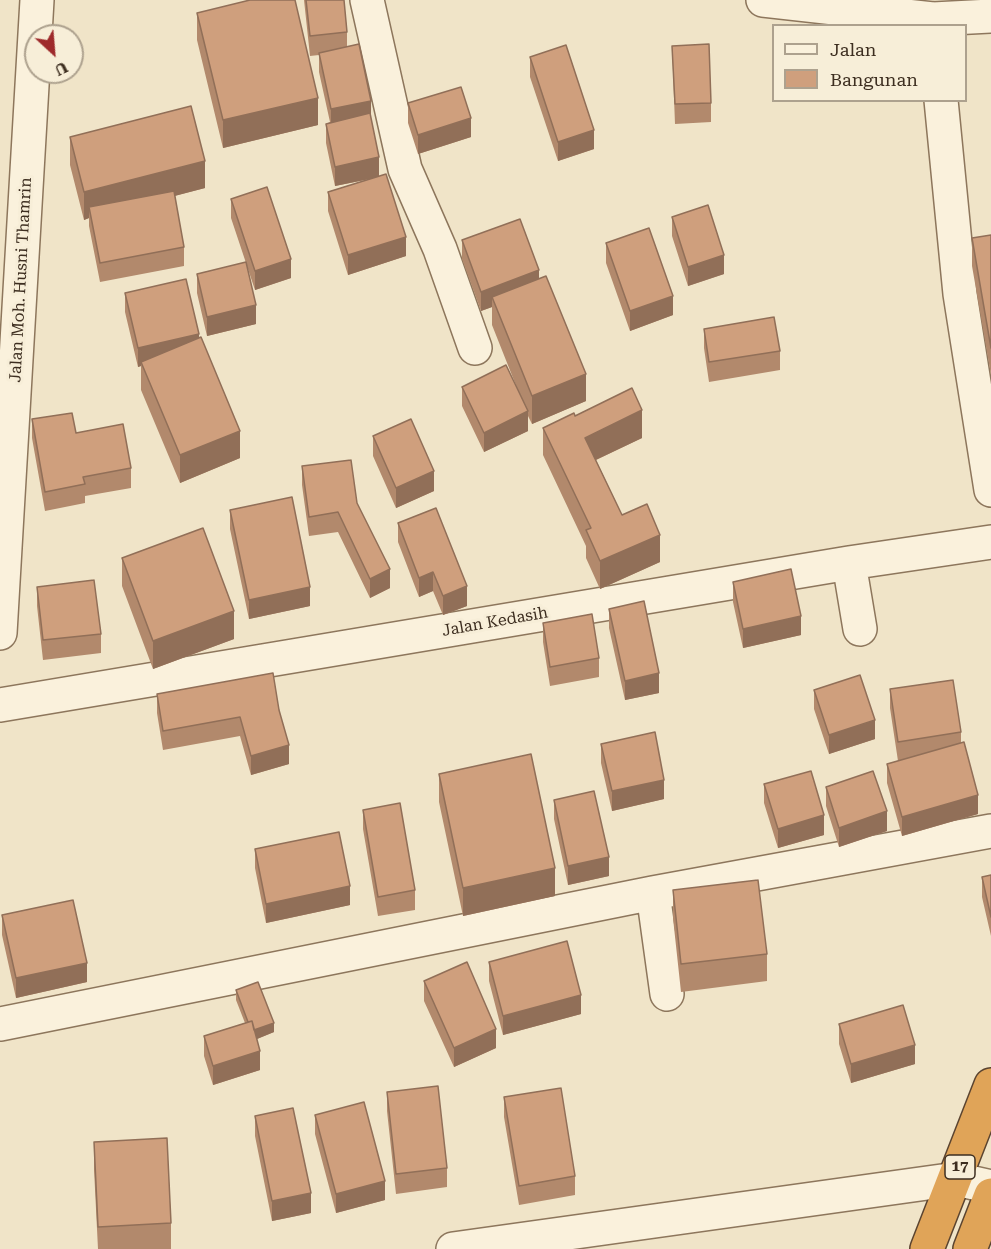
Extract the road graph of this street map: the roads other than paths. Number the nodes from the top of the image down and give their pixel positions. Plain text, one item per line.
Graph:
1 (37, 0) edge
2 (367, 0) edge
3 (763, 0) edge
4 (932, 15) edge
5 (991, 16) edge
6 (941, 102) edge
7 (12, 241) edge
8 (475, 348) dead end
9 (991, 490) edge
10 (991, 542) edge
11 (849, 563) junction
12 (0, 617) edge
13 (860, 629) dead end
14 (0, 705) edge
15 (991, 831) edge
16 (653, 893) junction
17 (667, 994) dead end
18 (0, 1024) edge
19 (991, 1085) edge
20 (956, 1179) junction
21 (991, 1187) edge
22 (991, 1195) edge
23 (453, 1249) edge
24 (927, 1249) edge
25 (970, 1249) edge

1 - 7 street, Jalan Moh. Husni Thamrin
2 - 8 street
3 - 4 street
4 - 5 street
6 - 9 street
7 - 12 street, Jalan Moh. Husni Thamrin
10 - 11 street, Jalan Kedasih
11 - 13 street
11 - 14 street, Jalan Kedasih
15 - 16 street
16 - 17 street
16 - 18 street
19 - 20 highway, 17
20 - 21 street
20 - 23 street
20 - 24 highway, 17
22 - 25 highway, 17

